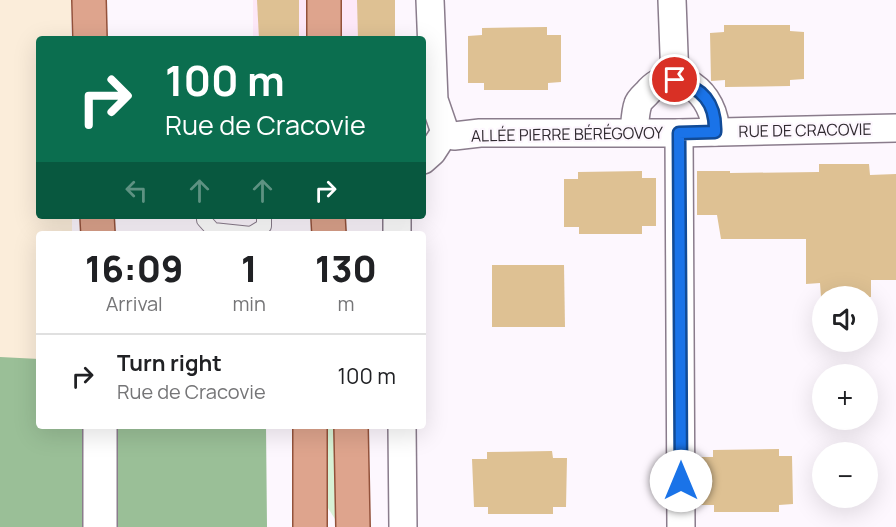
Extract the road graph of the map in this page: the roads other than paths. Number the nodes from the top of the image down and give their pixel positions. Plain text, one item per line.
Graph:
1 (89, 0) edge
2 (324, 0) edge
3 (430, 0) edge
4 (672, 0) edge
5 (90, 36) edge
6 (324, 36) edge
7 (675, 80) junction
8 (896, 128) edge
9 (445, 132) junction
10 (634, 132) junction
11 (715, 132) junction
12 (679, 133) junction
13 (426, 157) edge
14 (204, 219) edge
15 (264, 219) edge
16 (222, 231) edge
17 (256, 231) edge
18 (100, 429) edge
19 (310, 429) edge
20 (351, 429) edge
21 (402, 429) edge
22 (100, 527) edge
23 (310, 527) edge
24 (353, 527) edge
25 (403, 527) edge
26 (681, 527) edge

1 - 5 main road
2 - 6 main road
3 - 9 street
4 - 7 street
7 - 10 street
7 - 11 street
8 - 11 street, RUE DE CRACOVIE
9 - 10 street, ALLÉE PIERRE BÉRÉGOVOY
9 - 13 street
10 - 12 street, ALLÉE PIERRE BÉRÉGOVOY
11 - 12 street, RUE DE CRACOVIE
12 - 26 street
14 - 16 lane
15 - 17 lane
18 - 22 street
19 - 23 main road
20 - 24 main road
21 - 25 street

